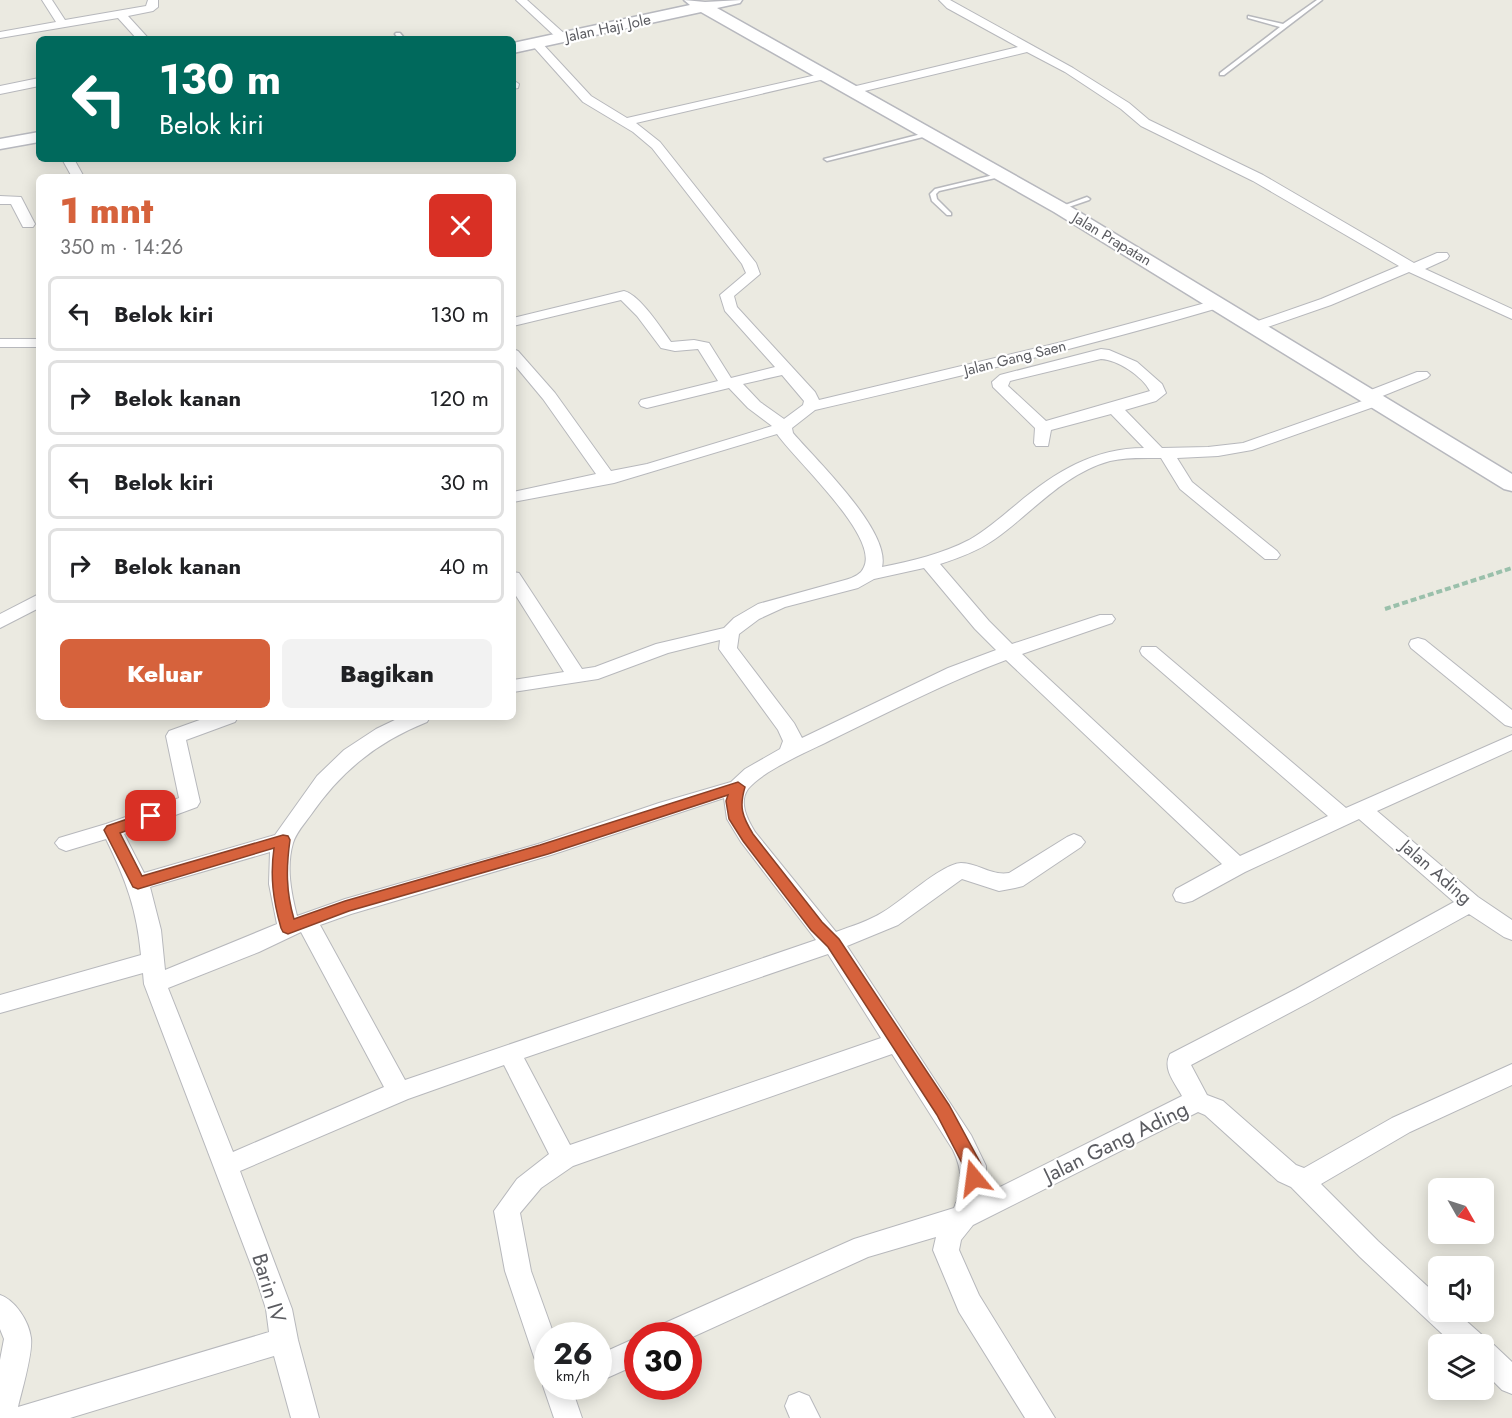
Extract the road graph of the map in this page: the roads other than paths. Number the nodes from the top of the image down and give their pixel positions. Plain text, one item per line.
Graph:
1 (47, 0) edge
2 (153, 0) edge
3 (521, 0) edge
4 (735, 0) edge
5 (944, 0) edge
6 (1320, 0) edge
7 (697, 3) edge
8 (122, 15) junction
9 (1250, 17) dead end
10 (63, 25) junction
11 (1284, 26) junction
12 (0, 35) edge
13 (140, 36) edge
14 (563, 38) junction
15 (536, 43) junction
16 (516, 47) edge
17 (1028, 48) junction
18 (1222, 74) dead end
19 (825, 76) junction
20 (36, 83) edge
21 (0, 90) edge
22 (852, 90) junction
23 (625, 122) junction
24 (929, 134) junction
25 (36, 138) edge
26 (0, 144) edge
27 (827, 159) dead end
28 (1003, 175) junction
29 (1087, 199) dead end
30 (0, 200) edge
31 (1060, 208) junction
32 (949, 214) dead end
33 (28, 224) dead end
34 (1442, 256) dead end
35 (1411, 268) junction
36 (1220, 303) junction
37 (1512, 315) edge
38 (516, 321) edge
39 (1257, 326) junction
40 (0, 343) edge
41 (36, 343) edge
42 (516, 358) edge
43 (786, 369) junction
44 (1422, 375) dead end
45 (730, 383) junction
46 (1373, 398) junction
47 (647, 403) dead end
48 (810, 407) junction
49 (1115, 409) junction
50 (784, 427) junction
51 (1162, 453) junction
52 (608, 479) junction
53 (1510, 480) edge
54 (516, 496) edge
55 (1271, 555) dead end
56 (928, 561) junction
57 (868, 575) junction
58 (516, 582) edge
59 (36, 602) edge
60 (1106, 619) dead end
61 (0, 622) edge
62 (730, 632) junction
63 (1418, 644) dead end
64 (1149, 651) dead end
65 (1009, 652) junction
66 (577, 677) junction
67 (516, 686) edge
68 (220, 720) edge
69 (413, 720) edge
70 (1512, 720) edge
71 (1512, 742) edge
72 (788, 753) junction
73 (738, 787) junction
74 (1353, 814) junction
75 (112, 830) junction
76 (283, 840) junction
77 (1074, 842) dead end
78 (66, 843) dead end
79 (1237, 866) junction
80 (138, 883) junction
81 (1184, 895) dead end
82 (1470, 903) junction
83 (297, 924) junction
84 (1512, 932) edge
85 (833, 943) junction
86 (153, 973) junction
87 (0, 1004) edge
88 (897, 1042) junction
89 (510, 1053) junction
90 (1512, 1074) edge
91 (399, 1092) junction
92 (1198, 1102) junction
93 (564, 1158) junction
94 (225, 1166) junction
95 (1300, 1179) junction
96 (964, 1217) junction
97 (0, 1307) edge
98 (536, 1322) edge
99 (697, 1322) edge
100 (1461, 1334) edge
101 (284, 1340) junction
102 (1494, 1364) edge
103 (1512, 1381) edge
104 (563, 1400) edge
105 (2, 1418) edge
106 (25, 1418) edge
107 (305, 1418) edge
108 (568, 1418) edge
109 (1041, 1418) edge

1 - 10 street
2 - 8 street
3 - 14 street
4 - 7 main road, Jalan Haji Jole
5 - 17 street
6 - 11 lane
7 - 14 main road, Jalan Haji Jole
7 - 19 main road, Jalan Prapatan
8 - 10 street
8 - 13 street
9 - 11 lane
10 - 12 street
11 - 18 lane
14 - 15 main road, Jalan Haji Jole
15 - 16 main road, Jalan Haji Jole
15 - 23 street
17 - 22 street
17 - 35 street
19 - 22 main road, Jalan Prapatan
19 - 23 street
20 - 21 street
22 - 24 main road, Jalan Prapatan
23 - 43 street
24 - 27 lane
24 - 28 main road, Jalan Prapatan
25 - 26 main road
28 - 31 main road, Jalan Prapatan
28 - 32 lane
29 - 31 lane
30 - 33 street
31 - 36 main road, Jalan Prapatan
34 - 35 street
35 - 37 street
35 - 39 street
36 - 39 main road, Jalan Prapatan
36 - 48 street, Jalan Gang Saen
38 - 45 street
39 - 46 main road, Jalan Prapatan
40 - 41 street
42 - 52 street
43 - 45 street
43 - 48 street
44 - 46 street
45 - 47 street
45 - 50 street
46 - 51 street
46 - 53 main road, Jalan Prapatan
48 - 50 street
49 - 49 street
49 - 51 street
50 - 52 street
50 - 57 street
51 - 55 street
51 - 56 street
52 - 54 street
56 - 57 street
56 - 65 street
57 - 62 street
58 - 66 street
59 - 61 street
60 - 65 street
62 - 66 street
62 - 72 street
63 - 70 street
64 - 74 street, Jalan Ading
65 - 72 street
65 - 79 street
66 - 67 street
68 - 75 street
69 - 76 street
71 - 74 street
72 - 73 street
73 - 83 street
73 - 85 street
74 - 79 street
74 - 82 street, Jalan Ading
75 - 78 street
75 - 80 street, Barin IV
76 - 80 street
76 - 83 street
77 - 85 street
79 - 81 street
80 - 86 street, Barin IV
82 - 84 street, Jalan Ading
82 - 92 street
83 - 86 street
83 - 91 street
85 - 88 street
85 - 89 street
86 - 87 street
86 - 94 street, Barin IV
88 - 93 street
88 - 96 street
89 - 91 street
89 - 93 street
90 - 95 street
91 - 94 street
92 - 95 street, Jalan Gang Ading
92 - 96 street, Jalan Gang Ading
93 - 98 street
94 - 101 street, Barin IV
95 - 100 street, Jalan Gang Ading
96 - 99 street, Jalan Gang Ading
96 - 109 street
97 - 105 street
101 - 106 street, Barin IV
101 - 107 street
102 - 103 street
104 - 108 street

